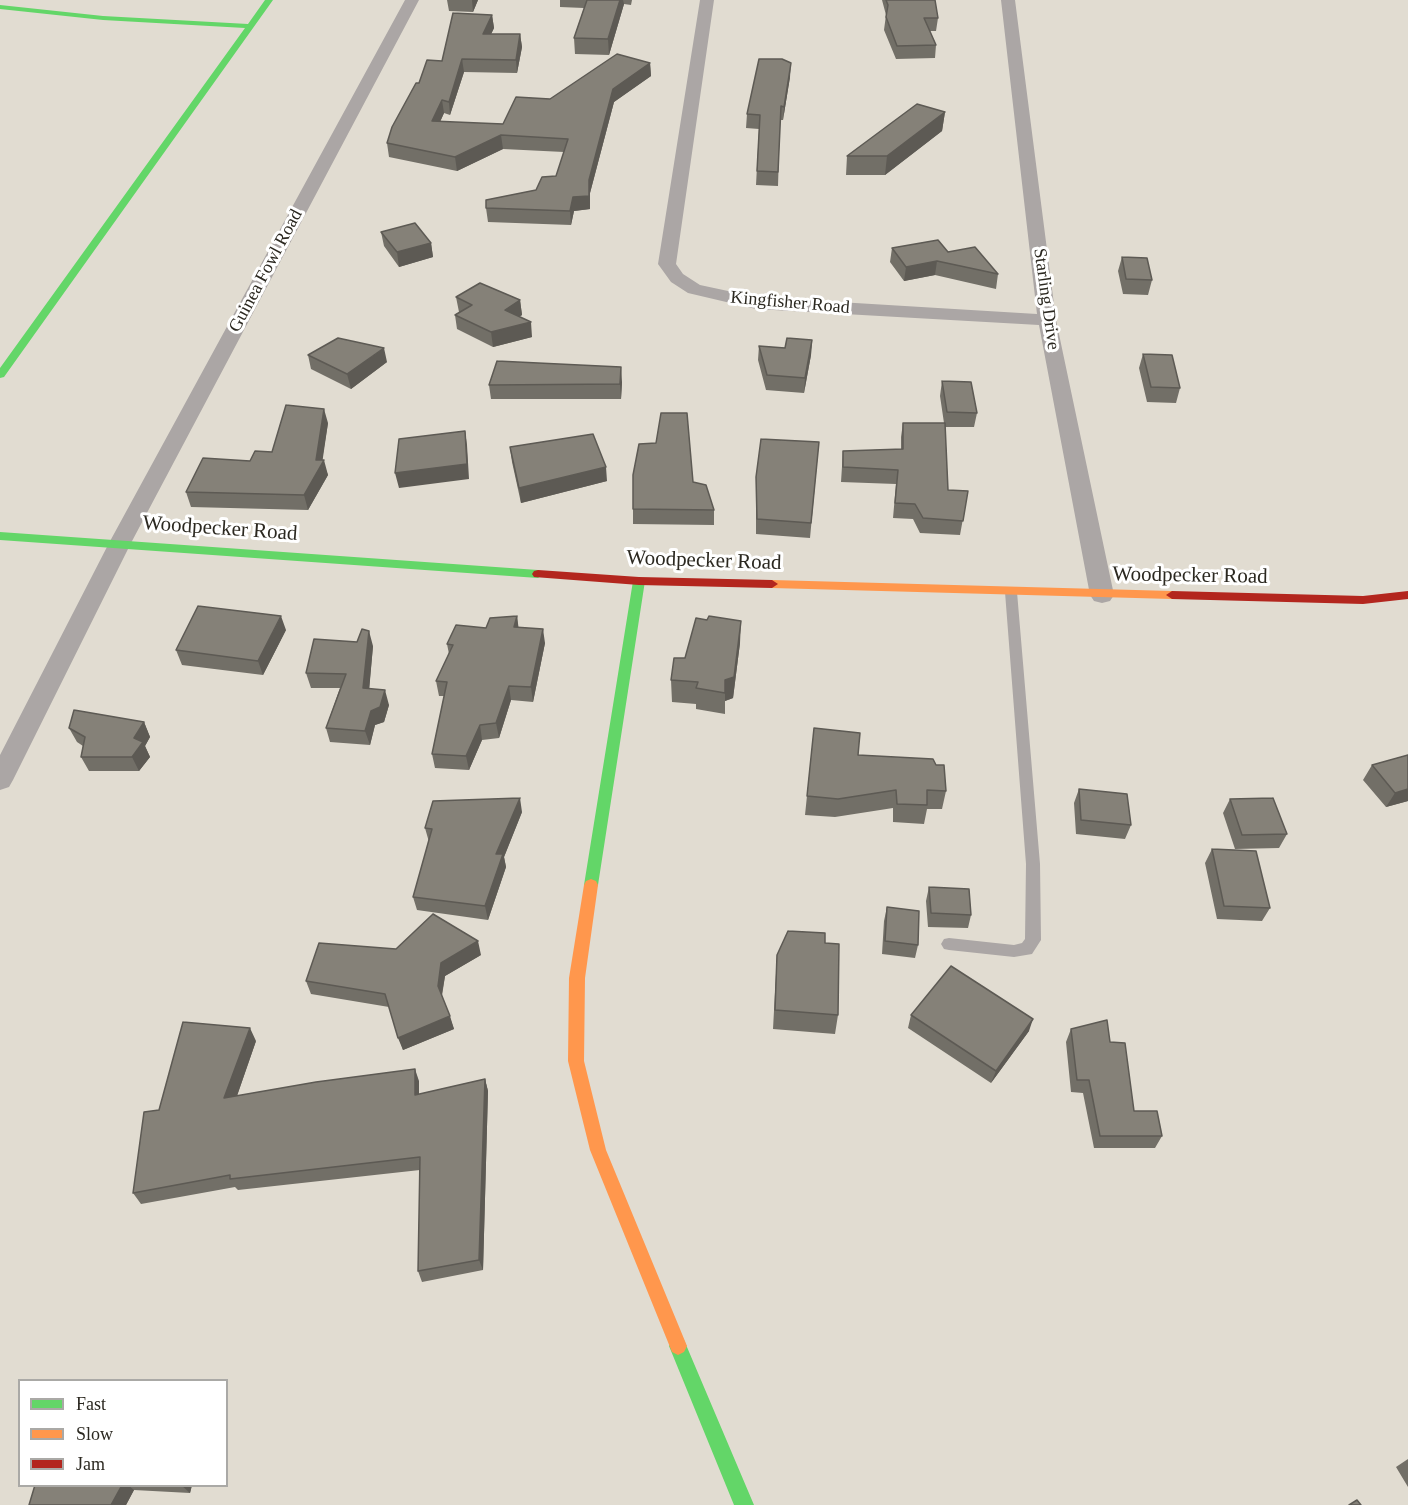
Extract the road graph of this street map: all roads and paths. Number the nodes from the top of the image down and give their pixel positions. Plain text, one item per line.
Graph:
1 (269, 0) edge
2 (412, 0) edge
3 (707, 0) edge
4 (1008, 0) edge
5 (0, 7) edge
6 (250, 27) junction
7 (1047, 320) junction
8 (0, 375) edge
9 (0, 536) edge
10 (120, 543) junction
11 (639, 581) junction
12 (1011, 592) junction
13 (1102, 595) junction
14 (1408, 595) edge
15 (0, 780) edge
16 (949, 944) dead end
17 (744, 1505) edge

1 - 6 street
2 - 10 street, Guinea Fowl Road
3 - 7 street, Kingfisher Road
4 - 7 street, Starling Drive
5 - 6 street
6 - 8 street
7 - 13 street, Starling Drive
9 - 10 street, Woodpecker Road
10 - 11 street, Woodpecker Road
10 - 15 street, Guinea Fowl Road
11 - 12 street, Woodpecker Road
11 - 17 street
12 - 13 street, Woodpecker Road
12 - 16 lane
13 - 14 street, Woodpecker Road

